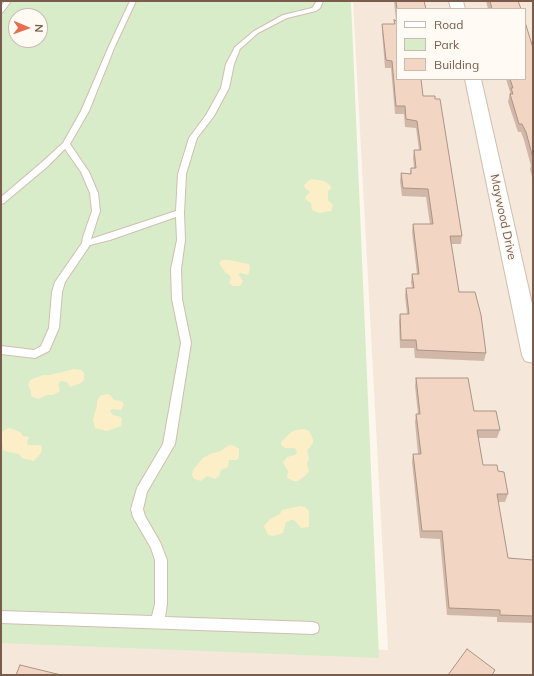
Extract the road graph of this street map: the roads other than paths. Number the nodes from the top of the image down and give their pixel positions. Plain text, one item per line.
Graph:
1 (8, 1) edge
2 (134, 1) edge
3 (320, 1) edge
4 (1, 11) edge
5 (473, 80) edge
6 (66, 144) junction
7 (1, 200) edge
8 (180, 213) junction
9 (88, 243) junction
10 (1, 350) edge
11 (533, 355) edge
12 (1, 617) edge
13 (157, 623) junction
14 (313, 628) dead end

1 - 4 lane
2 - 6 lane
3 - 8 lane
5 - 11 street, Maywood Drive
6 - 7 lane
6 - 9 lane
8 - 9 lane
8 - 13 lane
9 - 10 lane
12 - 13 lane
13 - 14 lane

